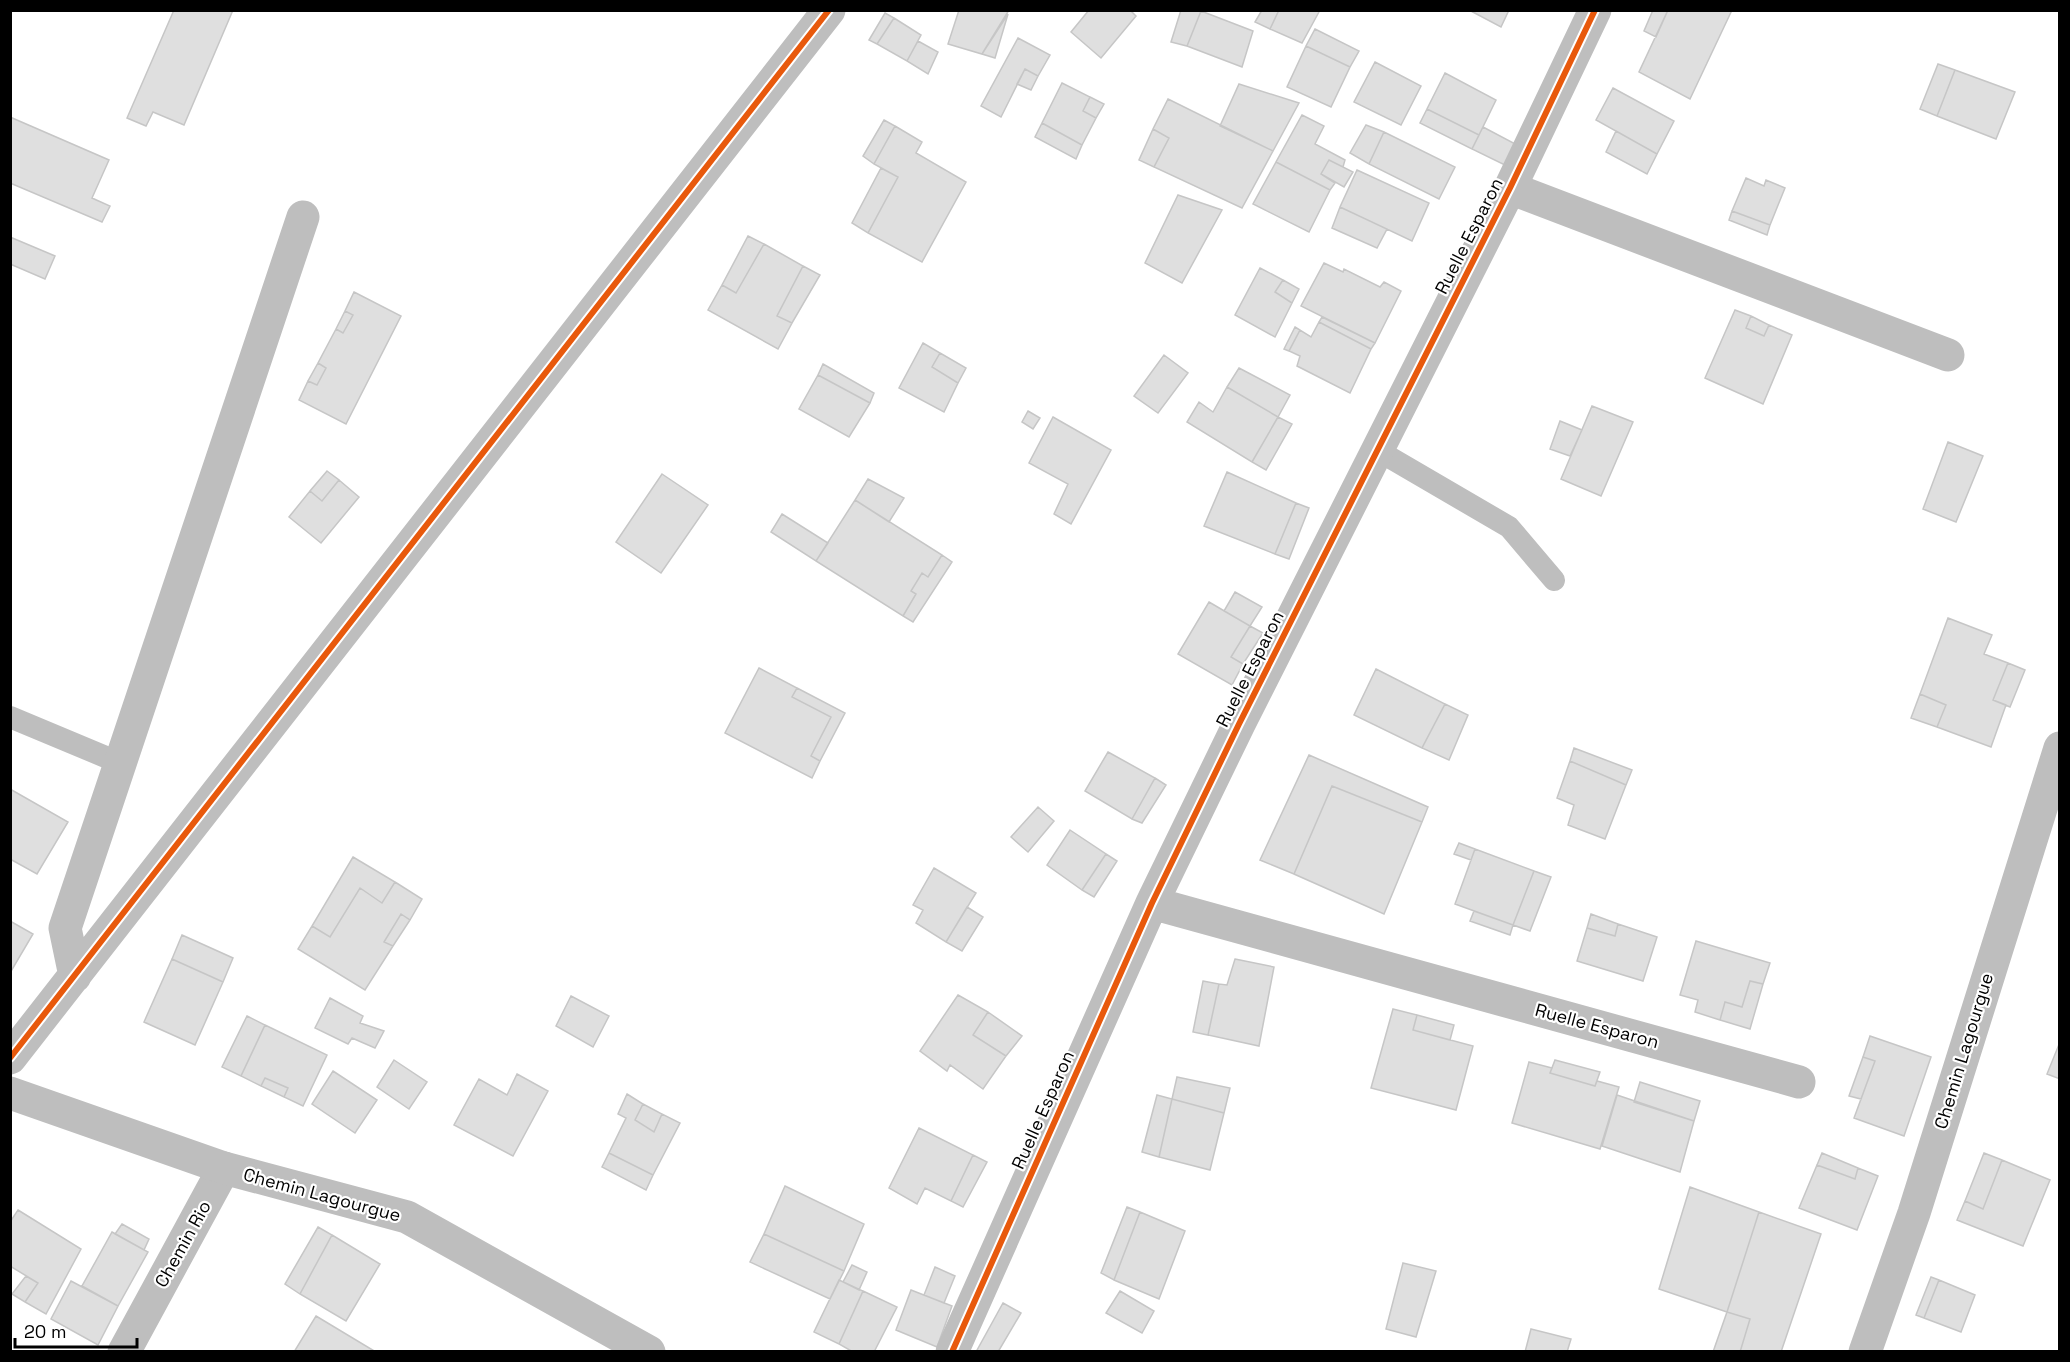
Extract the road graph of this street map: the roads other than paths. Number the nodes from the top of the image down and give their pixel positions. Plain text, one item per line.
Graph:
1 (829, 10) edge
2 (1595, 10) edge
3 (1510, 188) junction
4 (303, 217) dead end
5 (1948, 355) dead end
6 (1377, 450) junction
7 (1554, 580) dead end
8 (10, 717) edge
9 (2060, 748) edge
10 (120, 763) junction
11 (1152, 903) junction
12 (75, 976) junction
13 (10, 1058) edge
14 (1799, 1082) dead end
15 (10, 1093) edge
16 (224, 1168) junction
17 (124, 1352) edge
18 (649, 1352) edge
19 (952, 1352) edge
20 (1865, 1352) edge

1 - 12 street
2 - 3 street, Ruelle Esparon
3 - 5 street, Ruelle Esparon
3 - 6 street, Ruelle Esparon
4 - 10 street
6 - 7 lane
6 - 11 street, Ruelle Esparon
8 - 10 lane
9 - 20 street, Chemin Lagourgue
10 - 12 street
11 - 14 street, Ruelle Esparon
11 - 19 street, Ruelle Esparon
12 - 13 street
15 - 16 street, Chemin Lagourgue
16 - 17 street, Chemin Rio
16 - 18 street, Chemin Lagourgue

